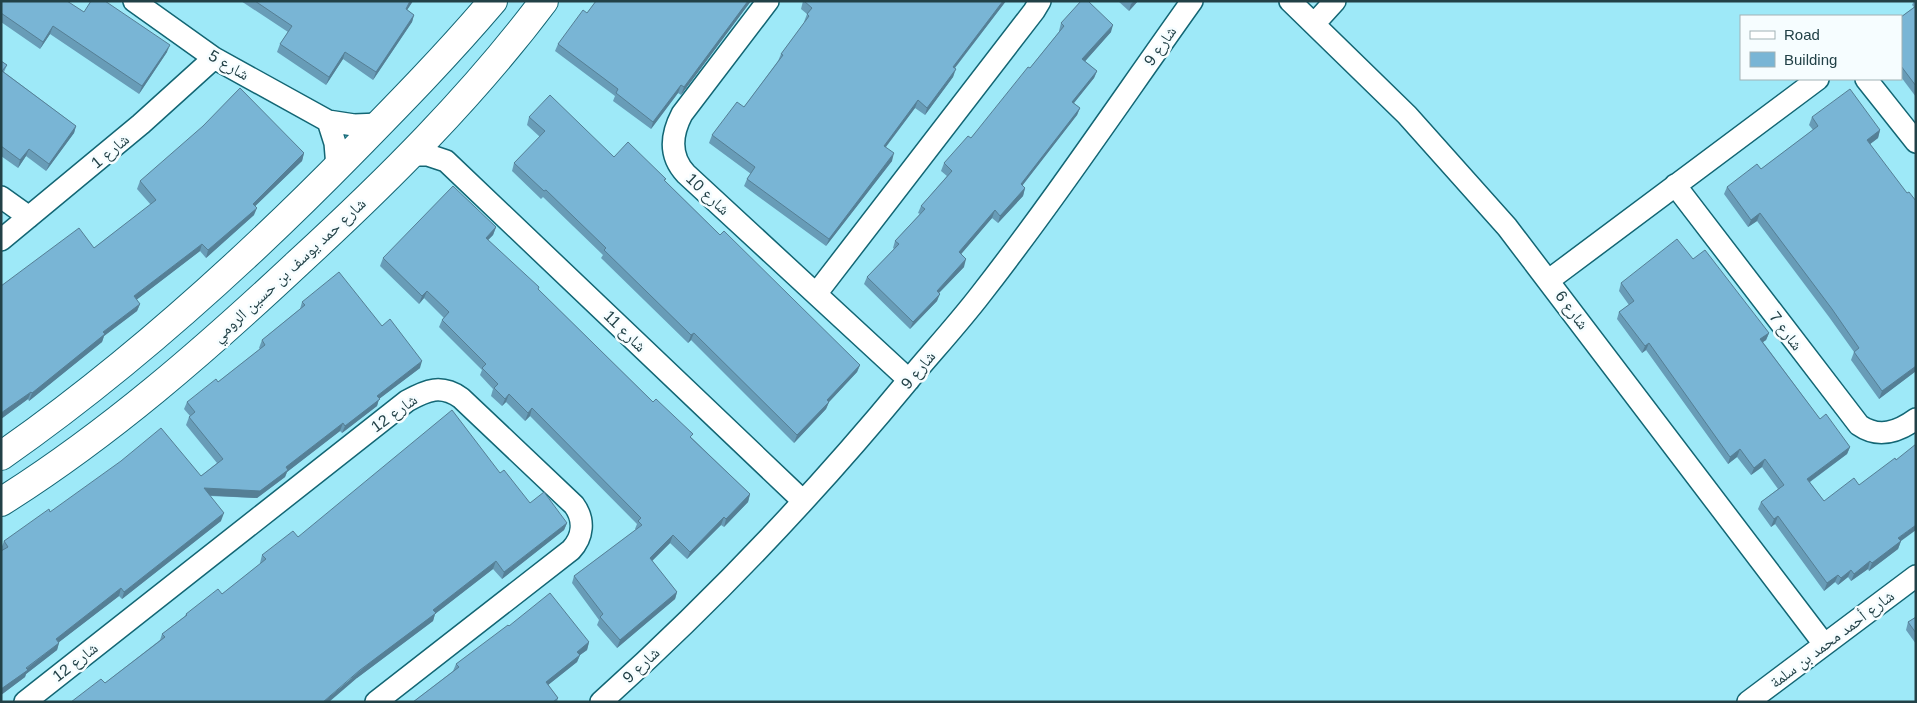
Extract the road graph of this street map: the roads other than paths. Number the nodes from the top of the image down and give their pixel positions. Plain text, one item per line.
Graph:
1 (134, 1) edge
2 (493, 1) edge
3 (544, 1) edge
4 (768, 1) edge
5 (1040, 1) edge
6 (1192, 1) edge
7 (1290, 1) edge
8 (1335, 1) edge
9 (1314, 23) junction
10 (214, 58) junction
11 (1817, 80) edge
12 (1867, 80) edge
13 (328, 121) junction
14 (380, 124) junction
15 (440, 124) junction
16 (1916, 142) edge
17 (409, 155) junction
18 (446, 160) junction
19 (337, 167) junction
20 (1675, 185) junction
21 (1, 197) edge
22 (29, 217) junction
23 (1, 240) edge
24 (1549, 280) junction
25 (816, 294) junction
26 (143, 345) junction
27 (167, 378) junction
28 (909, 380) junction
29 (98, 382) junction
30 (121, 417) junction
31 (1916, 419) edge
32 (1, 456) edge
33 (803, 501) junction
34 (1, 502) edge
35 (1916, 576) edge
36 (1824, 644) junction
37 (25, 702) edge
38 (376, 702) edge
39 (601, 702) edge
40 (1748, 702) edge

1 - 10 street, شارع 5
2 - 14 street
3 - 15 street, شارع حمد يوسف بن حسين الرومي
4 - 25 street, شارع 10
5 - 25 street
6 - 28 street, شارع 9
7 - 9 street, شارع 6
8 - 9 street
9 - 24 street, شارع 6
10 - 13 street, شارع 5
10 - 22 street, شارع 1
11 - 20 street
12 - 16 street
13 - 14 street, شارع 5
13 - 19 street
14 - 19 street
15 - 17 street, شارع حمد يوسف بن حسين الرومي
15 - 18 street
17 - 18 street
17 - 27 street, شارع حمد يوسف بن حسين الرومي
18 - 33 street, شارع 11
19 - 26 street
20 - 24 street
20 - 31 street, شارع 7
21 - 22 street
22 - 23 street, شارع 1
24 - 36 street, شارع 6
25 - 28 street, شارع 10
26 - 27 street
26 - 29 street
27 - 30 street, شارع حمد يوسف بن حسين الرومي
28 - 33 street, شارع 9
29 - 30 street
29 - 32 street
30 - 34 street, شارع حمد يوسف بن حسين الرومي
33 - 39 street, شارع 9
35 - 36 street, شارع أحمد محمد بن سلمة
36 - 40 street, شارع أحمد محمد بن سلمة
37 - 38 street, شارع 12

